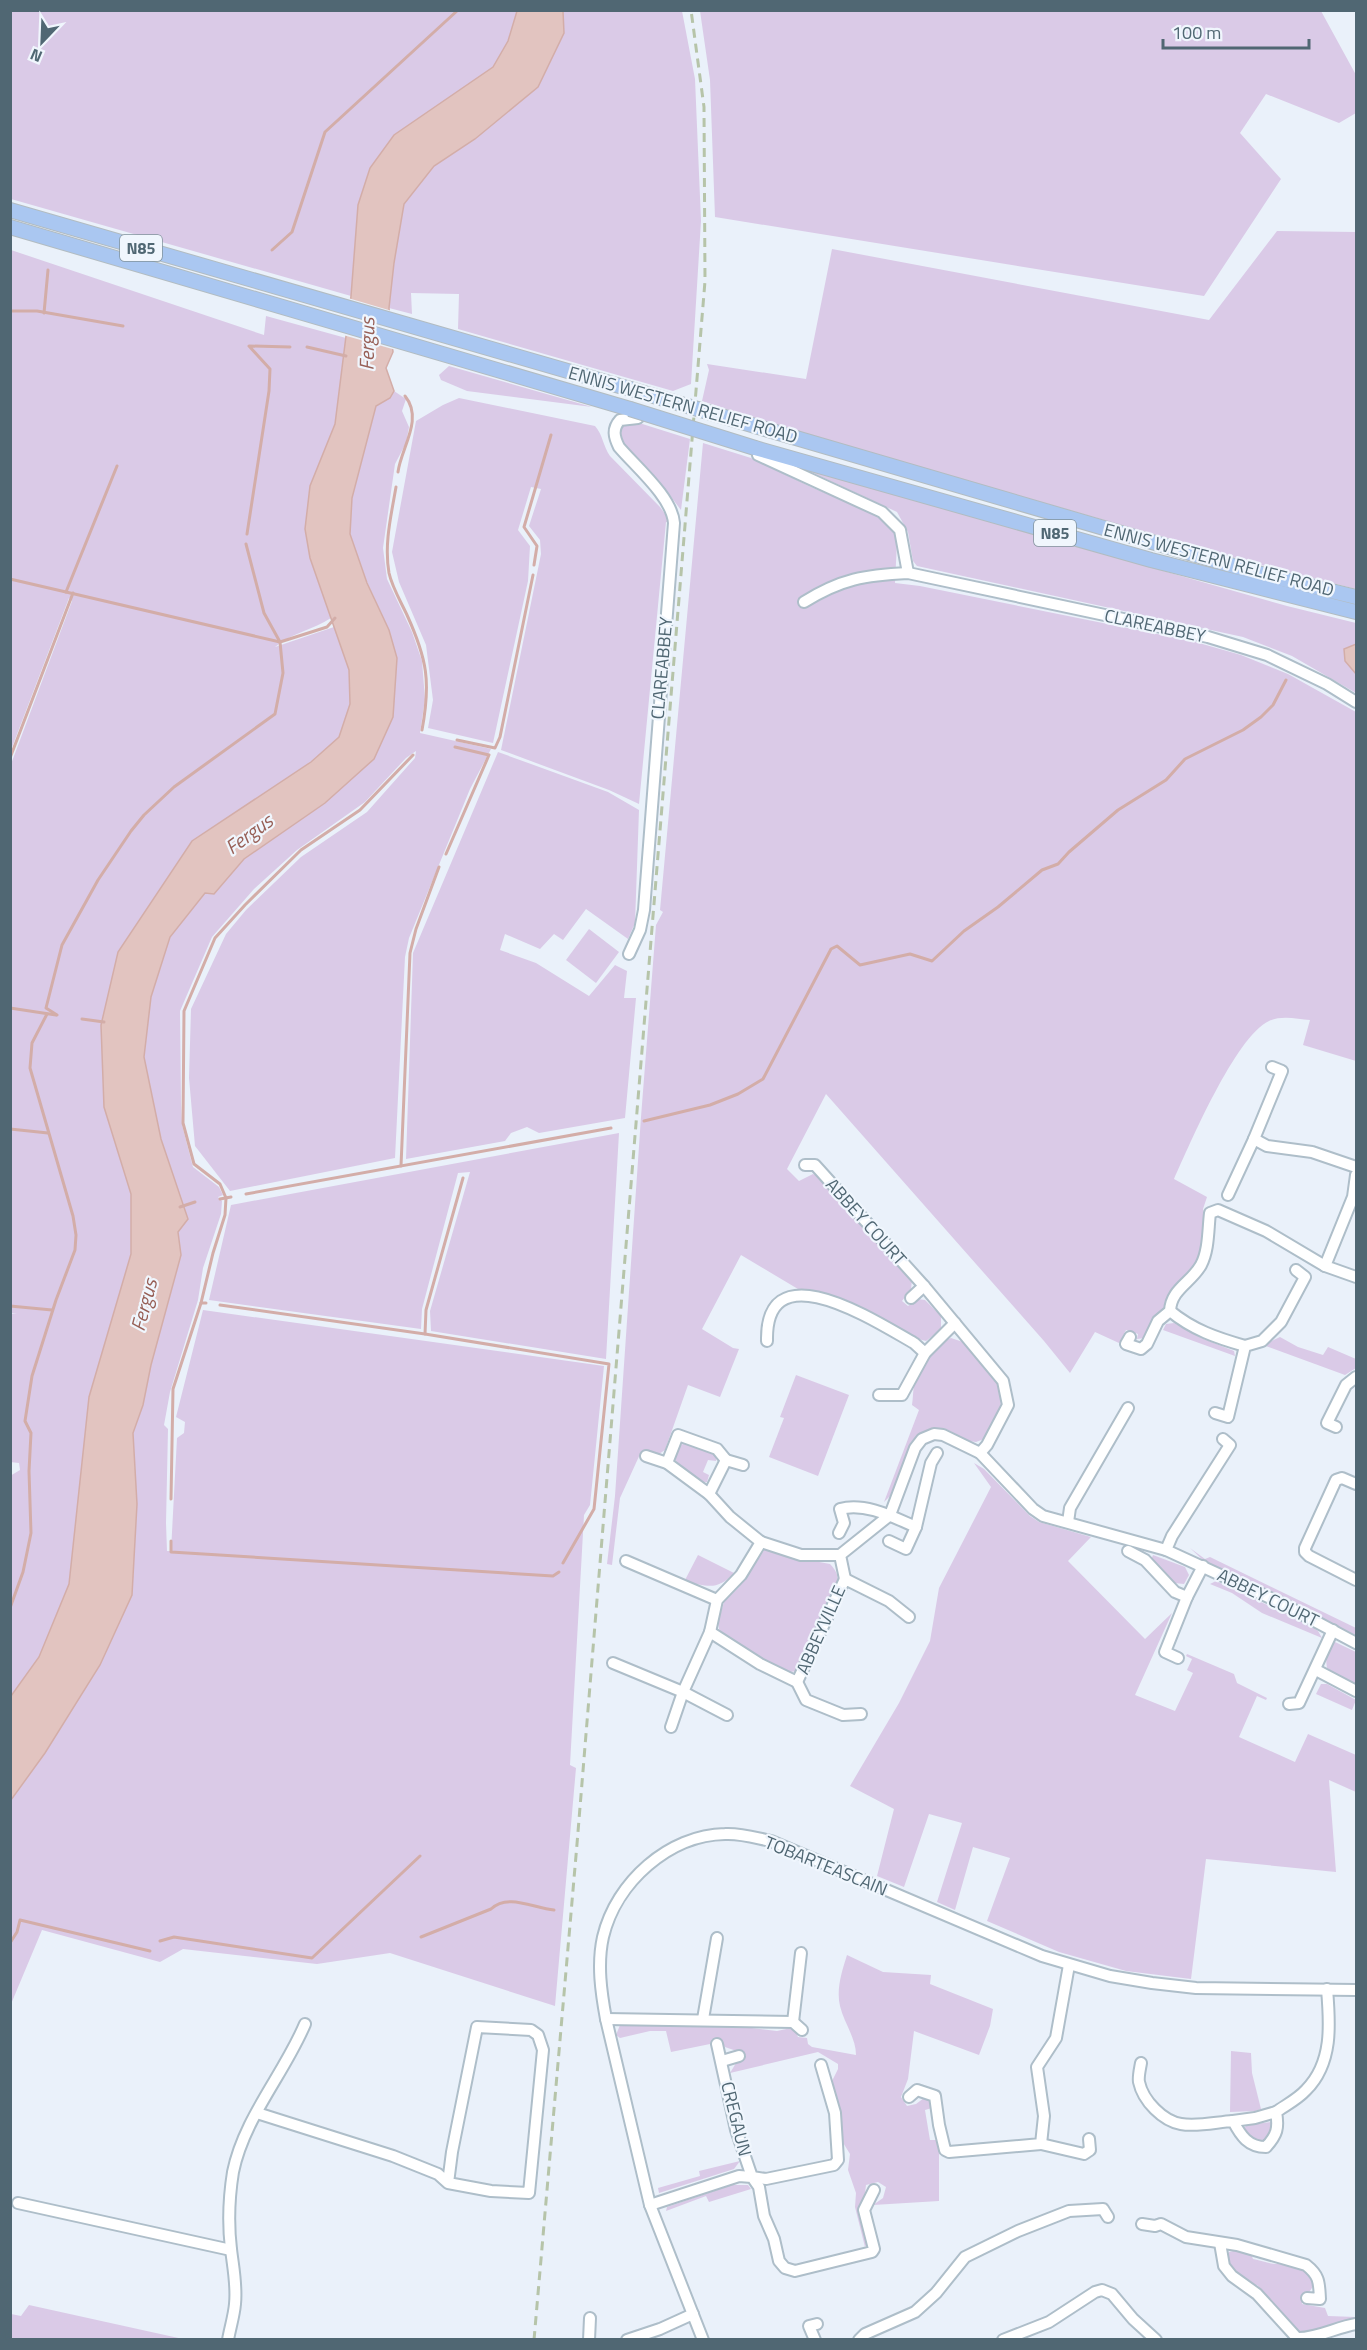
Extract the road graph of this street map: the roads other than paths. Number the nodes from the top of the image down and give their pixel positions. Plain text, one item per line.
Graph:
1 (10, 210) edge
2 (10, 226) edge
3 (634, 414) junction
4 (756, 452) junction
5 (908, 573) junction
6 (1356, 597) edge
7 (804, 602) dead end
8 (1356, 612) edge
9 (1356, 702) edge
10 (629, 954) dead end
11 (1272, 1067) dead end
12 (1254, 1139) junction
13 (805, 1164) dead end
14 (1356, 1167) edge
15 (1356, 1175) edge
16 (1228, 1195) dead end
17 (1325, 1266) junction
18 (1296, 1270) dead end
19 (1356, 1277) edge
20 (924, 1286) junction
21 (911, 1298) dead end
22 (1170, 1311) junction
23 (956, 1323) junction
24 (1130, 1336) dead end
25 (767, 1341) dead end
26 (1245, 1346) junction
27 (925, 1353) junction
28 (1356, 1377) edge
29 (879, 1395) dead end
30 (1128, 1408) dead end
31 (1215, 1413) dead end
32 (1336, 1427) dead end
33 (1223, 1439) dead end
34 (937, 1453) dead end
35 (980, 1453) junction
36 (646, 1456) dead end
37 (726, 1460) junction
38 (667, 1463) junction
39 (743, 1465) dead end
40 (1356, 1484) edge
41 (709, 1494) junction
42 (890, 1515) junction
43 (1068, 1522) junction
44 (916, 1527) junction
45 (839, 1533) dead end
46 (889, 1541) dead end
47 (761, 1542) junction
48 (1166, 1550) junction
49 (1128, 1551) dead end
50 (840, 1555) junction
51 (626, 1561) dead end
52 (1203, 1566) junction
53 (845, 1579) junction
54 (1356, 1580) edge
55 (1187, 1597) junction
56 (717, 1600) junction
57 (909, 1617) dead end
58 (1333, 1630) junction
59 (711, 1632) junction
60 (1356, 1643) edge
61 (1178, 1658) dead end
62 (613, 1664) dead end
63 (1316, 1670) junction
64 (797, 1682) junction
65 (1356, 1691) edge
66 (683, 1692) junction
67 (1289, 1704) dead end
68 (861, 1714) dead end
69 (727, 1715) dead end
70 (670, 1727) dead end
71 (717, 1938) dead end
72 (801, 1953) dead end
73 (1069, 1965) junction
74 (1327, 1989) junction
75 (1356, 1990) edge
76 (606, 2019) junction
77 (703, 2019) junction
78 (793, 2022) junction
79 (305, 2024) dead end
80 (802, 2030) dead end
81 (717, 2044) dead end
82 (739, 2055) dead end
83 (722, 2061) junction
84 (1142, 2063) dead end
85 (821, 2065) dead end
86 (909, 2097) dead end
87 (1276, 2112) junction
88 (257, 2113) junction
89 (1233, 2121) junction
90 (1089, 2139) dead end
91 (1041, 2144) junction
92 (752, 2177) junction
93 (448, 2182) junction
94 (874, 2190) dead end
95 (18, 2203) dead end
96 (650, 2205) junction
97 (1108, 2217) dead end
98 (1142, 2224) dead end
99 (1220, 2243) junction
100 (231, 2250) junction
101 (1307, 2298) dead end
102 (693, 2314) junction
103 (590, 2318) dead end
104 (817, 2324) dead end
105 (1356, 2324) edge
106 (228, 2340) edge
107 (589, 2340) edge
108 (627, 2340) edge
109 (703, 2340) edge
110 (815, 2340) edge
111 (859, 2340) edge
112 (1003, 2340) edge
113 (1156, 2340) edge

1 - 6 main road, ENNIS WESTERN RELIEF ROAD / N85, bridge
2 - 3 main road, ENNIS WESTERN RELIEF ROAD / N85
3 - 4 main road, ENNIS WESTERN RELIEF ROAD / N85, bridge
3 - 10 street, CLAREABBEY
4 - 5 street
4 - 8 main road, ENNIS WESTERN RELIEF ROAD / N85
5 - 7 street, CLAREABBEY
5 - 9 street, CLAREABBEY
11 - 12 street
12 - 14 street
12 - 16 street
13 - 20 street, ABBEY COURT
15 - 17 street
17 - 19 street
17 - 22 street
18 - 26 street
20 - 21 street
20 - 23 street, ABBEY COURT
22 - 24 street
22 - 26 street
23 - 27 street
23 - 35 street, ABBEY COURT
25 - 27 street
26 - 31 street
27 - 29 street
28 - 32 street
30 - 43 street
33 - 48 street
34 - 44 street
35 - 42 street, ABBEY COURT
35 - 43 street, ABBEY COURT
36 - 38 street
37 - 38 street
37 - 39 street
37 - 41 street
38 - 41 street
40 - 54 street
41 - 47 street
42 - 44 street
42 - 45 street
42 - 50 street
43 - 48 street, ABBEY COURT
44 - 46 street
47 - 50 street
47 - 56 street
48 - 52 street, ABBEY COURT
49 - 55 street
50 - 53 street, ABBEYVILLE
51 - 56 street
52 - 55 street, ABBEY COURT
52 - 58 street, ABBEY COURT
53 - 57 street, ABBEYVILLE
53 - 64 street, ABBEYVILLE
55 - 61 street, ABBEY COURT
56 - 59 street
58 - 60 street, ABBEY COURT
58 - 63 street, ABBEY COURT
59 - 64 street, ABBEYVILLE
59 - 66 street
62 - 66 street
63 - 65 street
63 - 67 street, ABBEY COURT
64 - 68 street, ABBEYVILLE
66 - 69 street
66 - 70 street
71 - 77 street
72 - 78 street
73 - 74 street, TOBARTEASCAIN
73 - 76 street, TOBARTEASCAIN
73 - 91 street
74 - 75 street, TOBARTEASCAIN
74 - 87 street
76 - 77 street
76 - 96 street, TOBARTEASCAIN
77 - 78 street
78 - 80 street
79 - 88 street
81 - 83 street, CREGAUN
82 - 83 street, CREGAUN
83 - 92 street, CREGAUN
84 - 89 street
85 - 92 street, CREGAUN
86 - 91 street
87 - 89 street
87 - 89 street
88 - 93 street
88 - 100 street
90 - 91 street
92 - 94 street, CREGAUN
92 - 96 street, CREGAUN
93 - 93 street
95 - 100 street
96 - 102 street, TOBARTEASCAIN
97 - 111 street
98 - 99 street
99 - 101 street
99 - 105 street
100 - 106 street
102 - 108 street
102 - 109 street, TOBARTEASCAIN
103 - 107 street
104 - 110 street
112 - 113 street

